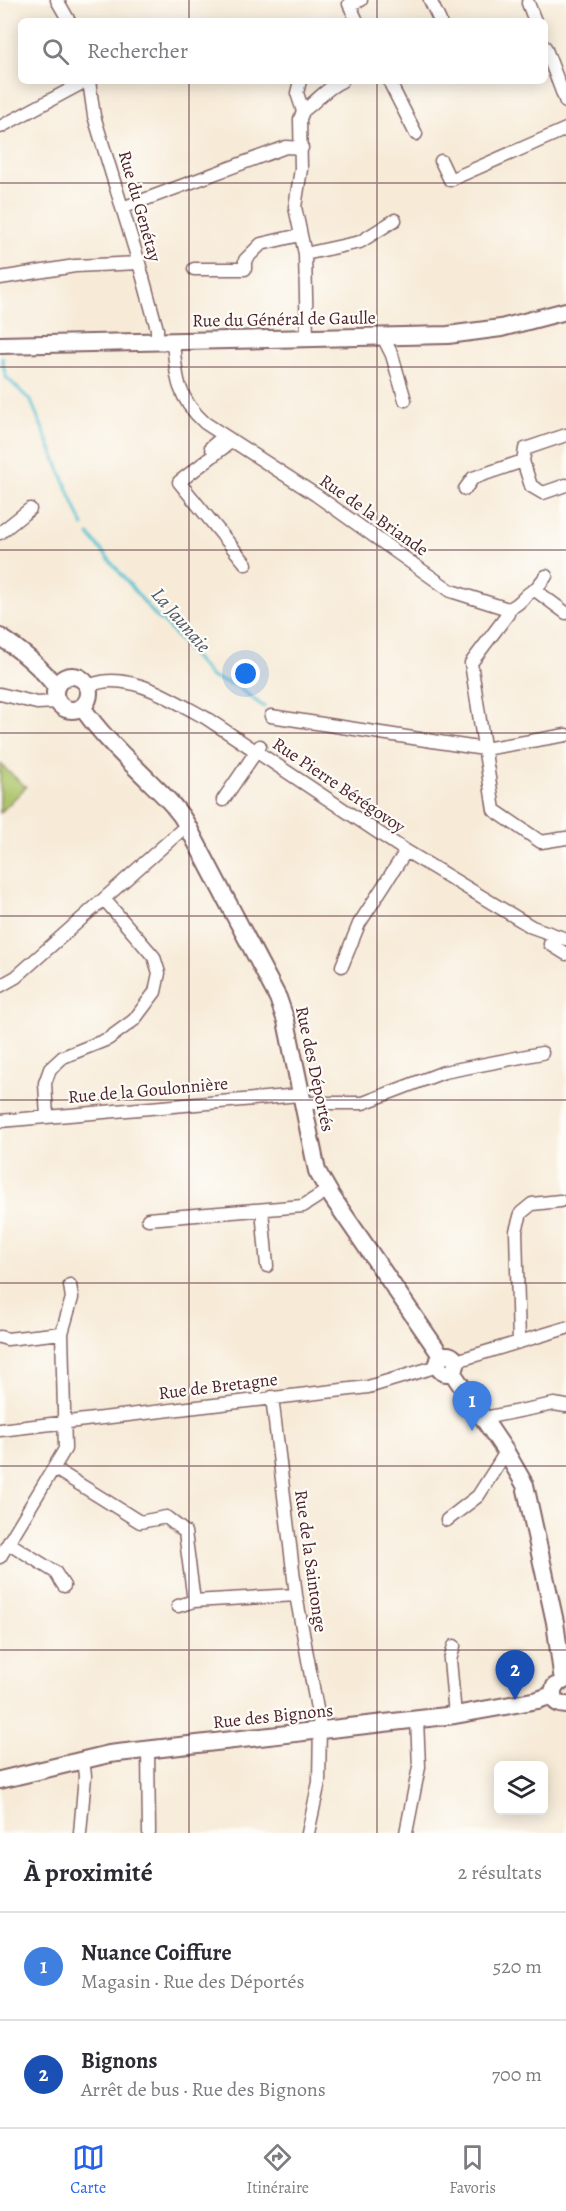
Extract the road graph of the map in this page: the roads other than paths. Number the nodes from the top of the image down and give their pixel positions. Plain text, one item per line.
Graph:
1 (57, 0) edge
2 (430, 0) edge
3 (355, 2) edge
4 (528, 3) dead end
5 (67, 18) edge
6 (357, 18) edge
7 (439, 18) edge
8 (534, 18) edge
9 (548, 54) edge
10 (81, 84) edge
11 (88, 84) edge
12 (299, 84) edge
13 (336, 84) edge
14 (388, 84) edge
15 (566, 102) edge
16 (303, 111) junction
17 (0, 127) edge
18 (566, 129) edge
19 (416, 134) dead end
20 (302, 148) junction
21 (441, 161) dead end
22 (122, 208) junction
23 (395, 220) dead end
24 (300, 235) junction
25 (305, 254) junction
26 (139, 263) junction
27 (194, 270) dead end
28 (0, 278) edge
29 (566, 311) edge
30 (383, 337) junction
31 (307, 339) junction
32 (165, 341) junction
33 (0, 345) edge
34 (405, 400) dead end
35 (566, 435) edge
36 (228, 439) junction
37 (211, 447) dead end
38 (523, 461) junction
39 (566, 485) edge
40 (465, 489) dead end
41 (30, 509) dead end
42 (0, 533) edge
43 (246, 564) dead end
44 (546, 576) dead end
45 (536, 590) junction
46 (508, 609) junction
47 (566, 613) edge
48 (0, 637) edge
49 (87, 686) junction
50 (60, 689) junction
51 (0, 694) edge
52 (82, 706) junction
53 (271, 716) dead end
54 (566, 735) edge
55 (259, 749) junction
56 (484, 749) junction
57 (223, 800) dead end
58 (187, 825) junction
59 (566, 838) edge
60 (406, 851) junction
61 (104, 899) junction
62 (566, 939) edge
63 (550, 944) dead end
64 (566, 954) edge
65 (342, 966) dead end
66 (0, 986) edge
67 (542, 1053) dead end
68 (301, 1099) junction
69 (47, 1117) junction
70 (0, 1121) edge
71 (328, 1190) junction
72 (560, 1201) dead end
73 (262, 1210) junction
74 (148, 1219) dead end
75 (267, 1266) dead end
76 (70, 1285) dead end
77 (566, 1328) edge
78 (62, 1333) junction
79 (0, 1338) edge
80 (519, 1342) junction
81 (447, 1364) junction
82 (272, 1397) junction
83 (566, 1406) edge
84 (484, 1418) junction
85 (66, 1422) junction
86 (0, 1430) edge
87 (506, 1452) junction
88 (54, 1469) junction
89 (447, 1520) dead end
90 (9, 1543) junction
91 (0, 1557) edge
92 (64, 1586) dead end
93 (296, 1595) junction
94 (194, 1601) junction
95 (177, 1605) dead end
96 (454, 1646) dead end
97 (565, 1681) edge
98 (559, 1700) edge
99 (455, 1715) junction
100 (417, 1719) junction
101 (320, 1730) junction
102 (148, 1749) junction
103 (83, 1760) junction
104 (0, 1780) edge
105 (80, 1833) edge
106 (149, 1833) edge
107 (308, 1833) edge
108 (406, 1833) edge

1 - 5 street
2 - 7 street
3 - 6 street
4 - 8 street
9 - 15 street
10 - 17 street
11 - 22 street, Rue du Genétay
12 - 16 street
13 - 16 street
14 - 19 street
16 - 20 street
18 - 21 street
20 - 22 street
20 - 24 street
22 - 26 street, Rue du Genétay
23 - 25 street
24 - 25 street
24 - 27 street
25 - 31 street
26 - 28 street
26 - 32 street, Rue du Genétay
29 - 30 street, Rue du Général de Gaulle
30 - 31 street, Rue du Général de Gaulle
30 - 34 street
31 - 32 street, Rue du Général de Gaulle
32 - 33 street, Rue du Général de Gaulle
32 - 36 street, Rue de la Briande
35 - 38 street
36 - 37 street
36 - 43 street
36 - 46 street, Rue de la Briande
38 - 39 street
38 - 40 street
41 - 42 street
44 - 45 street
45 - 46 street
45 - 47 street
46 - 56 street
48 - 50 street
49 - 50 street
49 - 52 street
49 - 55 street, Rue Pierre Bérégovoy
50 - 51 street
50 - 52 street
52 - 58 street, Rue des Déportés
53 - 56 street
54 - 56 street
55 - 57 street
55 - 60 street, Rue Pierre Bérégovoy
56 - 59 street
58 - 61 street
58 - 68 street, Rue des Déportés
60 - 62 street, Rue Pierre Bérégovoy
60 - 65 street
61 - 66 street
61 - 69 street
63 - 64 street
67 - 68 street, Rue de la Goulonnière
68 - 69 street, Rue de la Goulonnière
68 - 71 street, Rue des Déportés
69 - 70 street, Rue de la Goulonnière
71 - 73 street
71 - 81 street, Rue des Déportés
72 - 80 street
73 - 74 street
73 - 75 street
76 - 78 street
77 - 80 street, Rue de Bretagne
78 - 79 street
78 - 85 street
80 - 81 street, Rue de Bretagne
81 - 82 street, Rue de Bretagne
81 - 84 street, Rue des Déportés
82 - 85 street, Rue de Bretagne
82 - 93 street, Rue de la Saintonge
83 - 84 street
84 - 87 street, Rue des Déportés
85 - 86 street, Rue de Bretagne
85 - 88 street
87 - 89 street
87 - 97 street, Rue des Déportés
88 - 90 street
88 - 94 street
90 - 91 street
90 - 92 street
93 - 94 street
93 - 101 street, Rue de la Saintonge
94 - 95 street
96 - 99 street
97 - 98 street
98 - 99 street, Rue des Bignons
99 - 100 street, Rue des Bignons
100 - 101 street, Rue des Bignons
100 - 108 street
101 - 102 street, Rue des Bignons
101 - 107 street, Rue de la Saintonge
102 - 103 street, Rue des Bignons
102 - 106 street
103 - 104 street, Rue des Bignons
103 - 105 street

